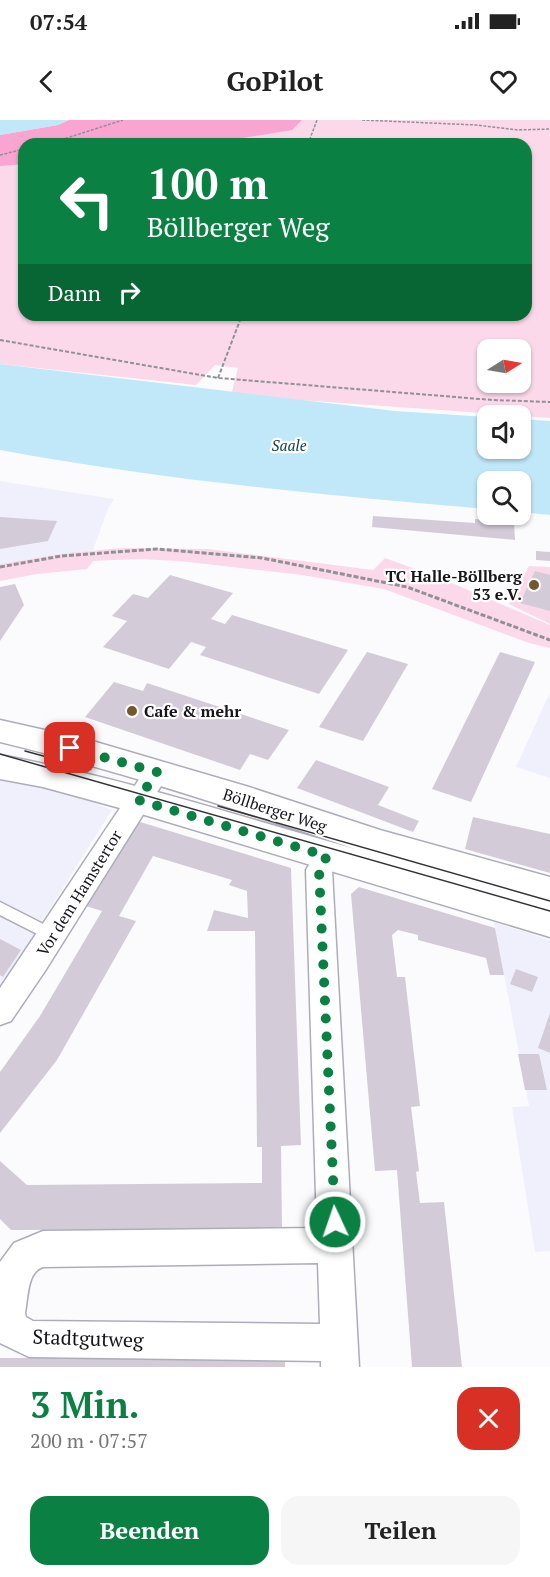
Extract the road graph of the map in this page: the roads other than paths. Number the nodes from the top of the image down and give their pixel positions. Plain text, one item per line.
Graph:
1 (0, 731) edge
2 (0, 767) edge
3 (147, 786) junction
4 (327, 856) junction
5 (550, 892) edge
6 (0, 908) edge
7 (550, 921) edge
8 (52, 935) junction
9 (0, 1012) edge
10 (336, 1245) junction
11 (6, 1335) edge
12 (339, 1355) edge

1 - 3 street, Böllberger Weg
2 - 3 street, Böllberger Weg
3 - 4 street, Böllberger Weg
3 - 5 street, Böllberger Weg
3 - 8 street, Vor dem Hamstertor
4 - 7 street, Böllberger Weg
4 - 10 street, Stadtgutweg
6 - 8 lane
8 - 9 street, Vor dem Hamstertor
10 - 11 street, Stadtgutweg
10 - 12 street, Stadtgutweg
11 - 12 street, Stadtgutweg

